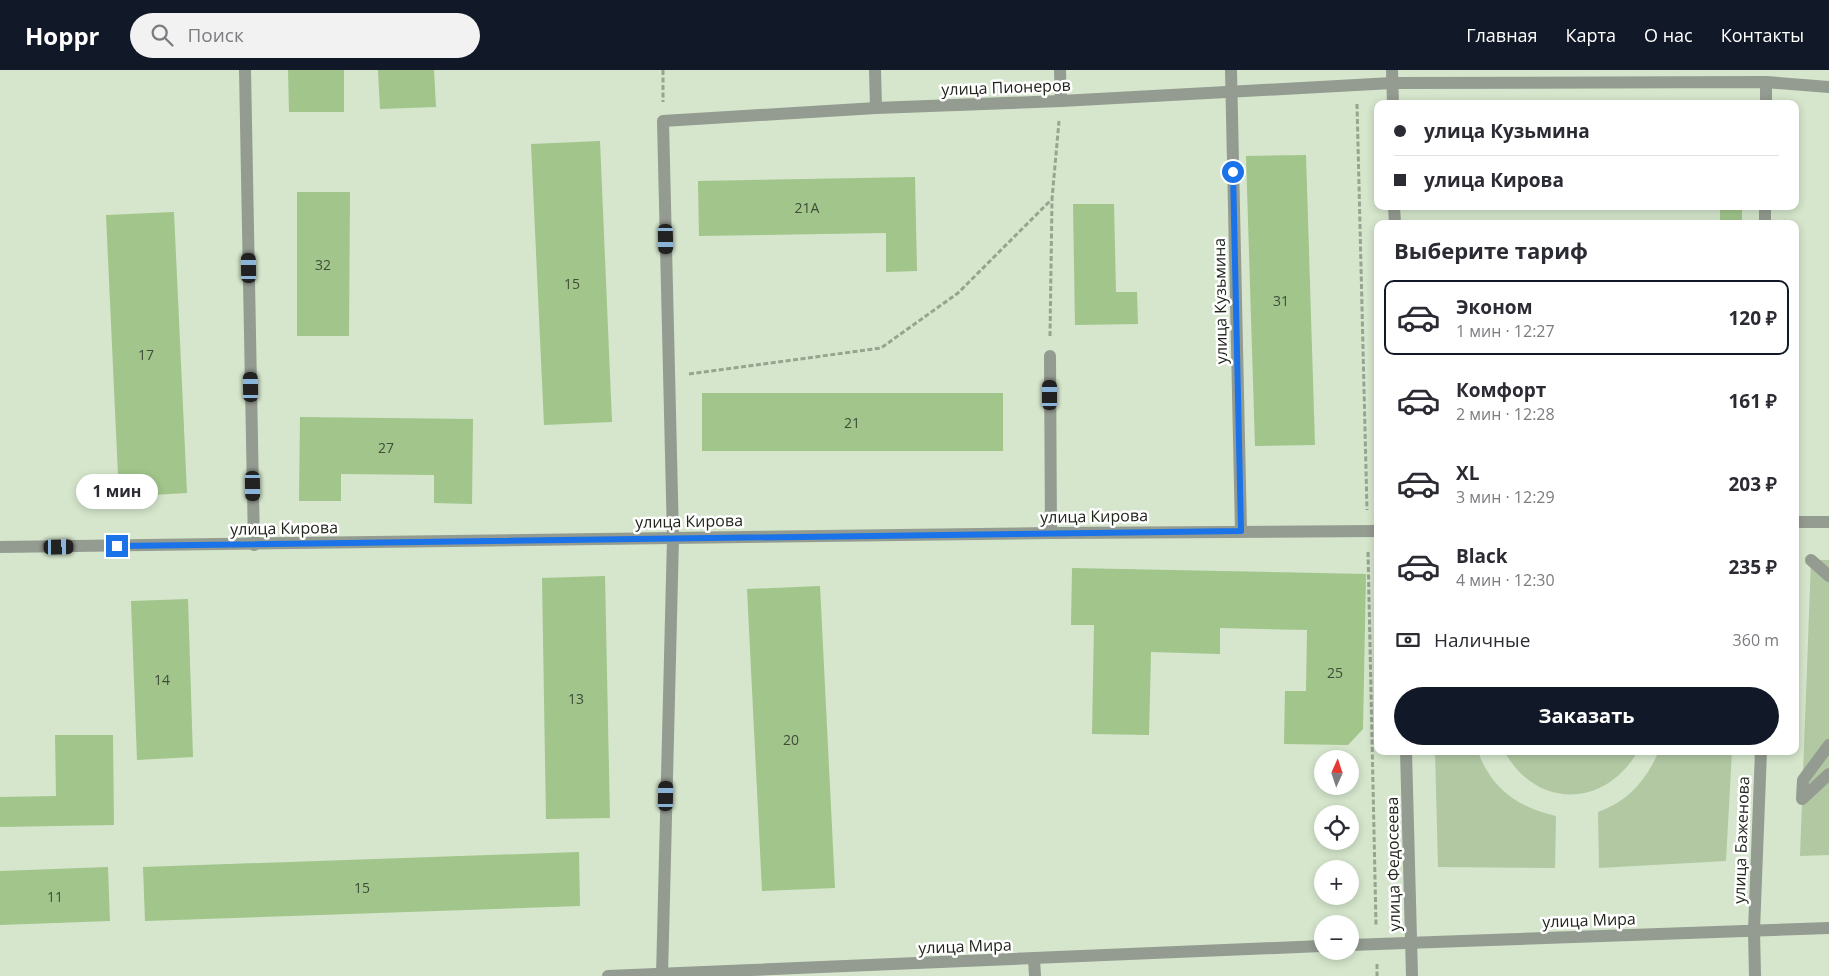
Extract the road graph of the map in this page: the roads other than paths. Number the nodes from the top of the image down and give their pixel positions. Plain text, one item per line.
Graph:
1 (245, 70) edge
2 (875, 70) edge
3 (1060, 70) edge
4 (1231, 70) edge
5 (1392, 70) edge
6 (1766, 82) junction
7 (1392, 84) junction
8 (1829, 86) edge
9 (1231, 92) junction
10 (1393, 100) edge
11 (1766, 100) edge
12 (1061, 101) junction
13 (876, 108) junction
14 (1050, 356) road end
15 (1799, 522) edge
16 (1829, 522) edge
17 (1241, 531) junction
18 (1374, 531) edge
19 (1051, 533) junction
20 (673, 538) junction
21 (254, 545) junction
22 (0, 547) edge
23 (1811, 560) dead end
24 (1829, 576) edge
25 (1829, 745) edge
26 (1406, 755) edge
27 (1762, 755) edge
28 (1829, 774) edge
29 (1829, 928) edge
30 (1754, 930) junction
31 (1411, 942) junction
32 (1359, 945) edge
33 (1314, 946) edge
34 (1034, 959) junction
35 (662, 975) edge
36 (608, 976) edge
37 (1035, 976) edge
38 (1412, 976) edge
39 (1756, 976) edge

1 - 21 street
2 - 13 street
3 - 12 street
4 - 9 street, улица Кузьмина
5 - 7 street
6 - 7 street, улица Пионеров
6 - 8 street, улица Пионеров
6 - 11 street
7 - 9 street, улица Пионеров
7 - 10 street
9 - 12 street, улица Пионеров
9 - 17 street, улица Кузьмина
12 - 13 street, улица Пионеров
13 - 20 street, улица Пионеров
14 - 19 street
15 - 16 street
17 - 18 street, улица Кирова
17 - 19 street, улица Кирова
19 - 20 street, улица Кирова
20 - 21 street, улица Кирова
20 - 35 street
21 - 22 street, улица Кирова
23 - 24 street
25 - 28 street
26 - 31 street, улица Федосеева
27 - 30 street, улица Баженова
29 - 30 street, улица Мира
30 - 31 street, улица Мира
30 - 39 street, улица Баженова
31 - 32 street, улица Мира
31 - 38 street, улица Федосеева
33 - 34 street, улица Мира
34 - 35 street, улица Мира
34 - 37 street
35 - 36 street, улица Мира

